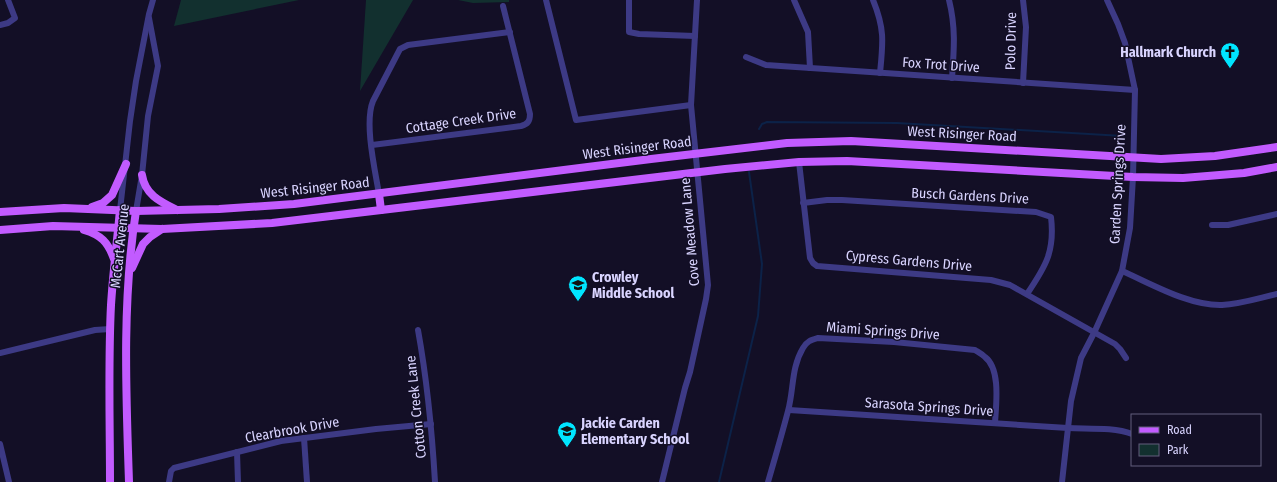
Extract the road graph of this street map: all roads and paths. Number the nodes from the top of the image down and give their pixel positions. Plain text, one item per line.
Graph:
1 (8, 0) edge
2 (153, 0) edge
3 (546, 0) edge
4 (629, 0) edge
5 (697, 0) edge
6 (794, 0) edge
7 (873, 0) edge
8 (949, 0) edge
9 (1024, 0) edge
10 (1108, 0) edge
11 (503, 6) dead end
12 (148, 14) junction
13 (0, 25) edge
14 (510, 32) junction
15 (695, 36) junction
16 (746, 57) dead end
17 (810, 68) junction
18 (880, 73) junction
19 (952, 78) junction
20 (1023, 83) junction
21 (1134, 90) junction
22 (691, 105) junction
23 (372, 145) junction
24 (1277, 146) edge
25 (696, 154) junction
26 (1133, 158) junction
27 (799, 162) junction
28 (126, 164) junction
29 (1277, 167) edge
30 (697, 172) junction
31 (142, 176) junction
32 (1133, 177) junction
33 (379, 194) junction
34 (803, 204) junction
35 (87, 209) junction
36 (120, 210) junction
37 (178, 210) junction
38 (381, 210) junction
39 (136, 211) junction
40 (0, 212) edge
41 (1277, 214) edge
42 (1212, 224) dead end
43 (74, 226) junction
44 (119, 228) junction
45 (134, 228) junction
46 (162, 229) junction
47 (0, 230) edge
48 (115, 264) junction
49 (130, 272) junction
50 (1122, 272) junction
51 (1027, 294) junction
52 (1277, 294) edge
53 (110, 329) junction
54 (418, 330) dead end
55 (1094, 333) junction
56 (0, 353) edge
57 (1126, 358) dead end
58 (789, 410) junction
59 (995, 423) junction
60 (431, 424) junction
61 (1068, 428) junction
62 (1131, 434) edge
63 (304, 438) junction
64 (0, 444) edge
65 (237, 452) junction
66 (10, 482) edge
67 (110, 482) edge
68 (129, 482) edge
69 (169, 482) edge
70 (238, 482) edge
71 (307, 482) edge
72 (435, 482) edge
73 (662, 482) edge
74 (768, 482) edge
75 (1062, 482) edge

1 - 13 street
2 - 12 street, McCart Avenue
3 - 22 street
4 - 15 street
5 - 15 street, Cove Meadow Lane
6 - 17 street
7 - 18 street
8 - 19 street
9 - 20 street, Polo Drive
10 - 21 street, Garden Springs Drive
11 - 14 street, Cottage Creek Drive
12 - 28 street, McCart Avenue
12 - 31 street, McCart Avenue
14 - 23 street
14 - 23 street, Cottage Creek Drive
15 - 22 street, Cove Meadow Lane
16 - 17 street, Fox Trot Drive
17 - 18 street, Fox Trot Drive
18 - 19 street, Fox Trot Drive
19 - 20 street, Fox Trot Drive
20 - 21 street, Fox Trot Drive
21 - 26 street, Garden Springs Drive
22 - 25 street, Cove Meadow Lane
23 - 33 street
24 - 26 main road, West Risinger Road
25 - 26 main road, West Risinger Road
25 - 30 street, Cove Meadow Lane
25 - 33 main road, West Risinger Road
26 - 32 street, Garden Springs Drive
27 - 30 main road, West Risinger Road
27 - 32 main road, West Risinger Road
27 - 34 street, Cypress Gardens Drive
28 - 35 main road
28 - 36 street, McCart Avenue
29 - 32 main road, West Risinger Road
30 - 38 main road, West Risinger Road
30 - 73 street, Cove Meadow Lane
31 - 37 main road
31 - 39 street, McCart Avenue
32 - 50 street, Garden Springs Drive
33 - 37 main road, West Risinger Road
33 - 38 main road
34 - 51 street, Cypress Gardens Drive
34 - 51 street, Busch Gardens Drive
35 - 36 main road, West Risinger Road
35 - 40 main road, West Risinger Road
36 - 39 main road, West Risinger Road
36 - 44 main road, McCart Avenue
37 - 39 main road, West Risinger Road
38 - 46 main road, West Risinger Road
39 - 45 main road, McCart Avenue
41 - 42 street
43 - 44 main road, West Risinger Road
43 - 47 main road, West Risinger Road
43 - 48 main road
44 - 45 main road, West Risinger Road
44 - 48 main road, McCart Avenue
45 - 46 main road, West Risinger Road
45 - 49 main road, McCart Avenue
46 - 49 main road
48 - 53 main road, McCart Avenue
49 - 68 main road, McCart Avenue
50 - 52 street
50 - 55 street, Garden Springs Drive
51 - 55 street, Cypress Gardens Drive
53 - 56 street
53 - 67 main road, McCart Avenue
54 - 60 street, Cotton Creek Lane
55 - 57 street, Cypress Gardens Drive
55 - 61 street, Garden Springs Drive
58 - 59 street, Sarasota Springs Drive
58 - 59 street, Miami Springs Drive
58 - 74 street, Miami Springs Drive
59 - 61 street, Sarasota Springs Drive
60 - 63 street, Clearbrook Drive
60 - 72 street, Cotton Creek Lane
61 - 62 street, Sarasota Springs Drive
61 - 75 street, Garden Springs Drive
63 - 65 street, Clearbrook Drive
63 - 71 street
64 - 66 street
65 - 69 street, Clearbrook Drive
65 - 70 street

